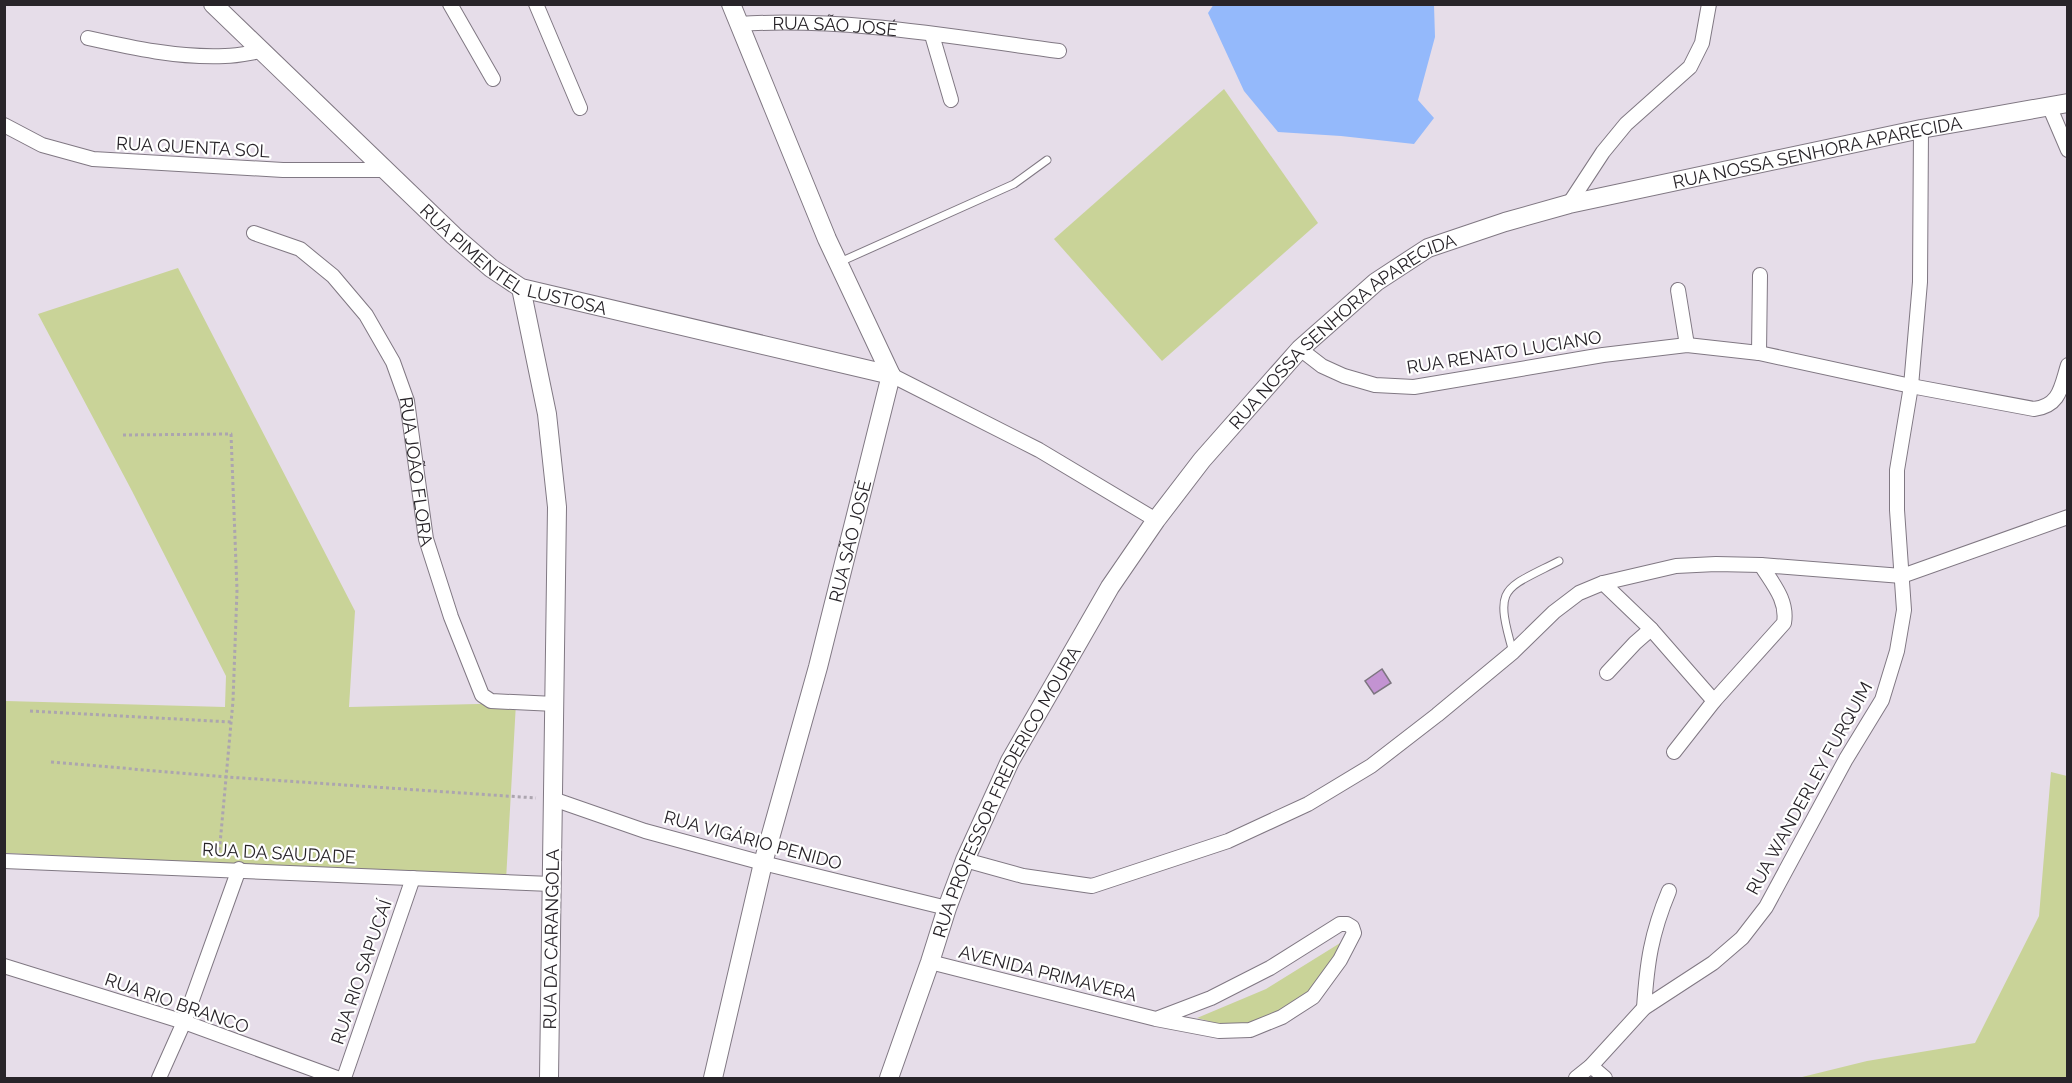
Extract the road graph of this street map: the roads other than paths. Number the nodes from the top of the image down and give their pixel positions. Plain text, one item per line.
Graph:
1 (213, 4) edge
2 (450, 4) edge
3 (536, 4) edge
4 (731, 4) edge
5 (1709, 4) edge
6 (739, 24) junction
7 (932, 34) junction
8 (88, 38) dead end
9 (261, 51) junction
10 (1059, 51) dead end
11 (493, 79) dead end
12 (951, 100) dead end
13 (2059, 106) edge
14 (580, 108) dead end
15 (4, 125) edge
16 (1921, 129) junction
17 (2067, 150) edge
18 (1047, 160) dead end
19 (386, 170) junction
20 (1569, 204) junction
21 (254, 233) dead end
22 (838, 263) junction
23 (1760, 275) dead end
24 (521, 288) junction
25 (1678, 290) dead end
26 (1687, 345) junction
27 (1300, 350) junction
28 (1758, 353) junction
29 (2067, 365) edge
30 (891, 375) junction
31 (1911, 386) junction
32 (2067, 517) edge
33 (1156, 520) junction
34 (1559, 561) dead end
35 (1761, 565) junction
36 (1902, 576) junction
37 (1603, 584) junction
38 (1651, 629) junction
39 (1513, 652) junction
40 (1607, 673) dead end
41 (1714, 701) junction
42 (555, 704) junction
43 (1674, 752) dead end
44 (553, 799) junction
45 (965, 860) junction
46 (4, 861) edge
47 (763, 863) junction
48 (239, 869) junction
49 (413, 878) junction
50 (551, 884) junction
51 (1669, 891) dead end
52 (947, 908) junction
53 (930, 962) junction
54 (4, 966) edge
55 (1644, 1008) junction
56 (1156, 1019) junction
57 (184, 1022) junction
58 (1591, 1066) junction
59 (159, 1078) edge
60 (337, 1078) edge
61 (344, 1078) edge
62 (549, 1078) edge
63 (713, 1078) edge
64 (889, 1078) edge
65 (1576, 1078) edge
66 (1605, 1078) edge

1 - 9 main road, RUA PIMENTEL LUSTOSA
2 - 11 street
3 - 14 street
4 - 6 main road, RUA SÃO JOSÉ
5 - 20 street
6 - 7 street, RUA SÃO JOSÉ
6 - 22 main road, RUA SÃO JOSÉ
7 - 10 street, RUA SÃO JOSÉ
7 - 12 street
8 - 9 street
9 - 19 main road, RUA PIMENTEL LUSTOSA
13 - 16 main road, RUA NOSSA SENHORA APARECIDA
13 - 17 street
15 - 19 street, RUA QUENTA SOL
16 - 20 main road, RUA NOSSA SENHORA APARECIDA
16 - 31 street, RUA WANDERLEY FURQUIM
18 - 22 lane
19 - 24 main road, RUA PIMENTEL LUSTOSA
20 - 27 main road, RUA NOSSA SENHORA APARECIDA
21 - 42 street, RUA JOÃO FLORA
22 - 30 main road, RUA SÃO JOSÉ
23 - 28 street
24 - 30 main road, RUA PIMENTEL LUSTOSA
24 - 42 main road
25 - 26 street
26 - 27 street, RUA RENATO LUCIANO
26 - 28 street, RUA RENATO LUCIANO
27 - 33 main road, RUA NOSSA SENHORA APARECIDA
28 - 31 street, RUA RENATO LUCIANO
29 - 31 street, RUA RENATO LUCIANO
30 - 33 street
30 - 47 main road, RUA SÃO JOSÉ
31 - 36 street, RUA WANDERLEY FURQUIM
32 - 36 street
33 - 45 main road, RUA PROFESSOR FREDERICO MOURA
34 - 39 lane
35 - 36 street
35 - 37 street
35 - 41 street
36 - 55 street, RUA WANDERLEY FURQUIM
37 - 38 street
37 - 39 street
38 - 40 street
38 - 41 street
39 - 45 street
41 - 43 street
42 - 44 main road
44 - 47 street, RUA VIGÁRIO PENIDO
44 - 50 main road, RUA DA CARANGOLA
45 - 52 main road, RUA PROFESSOR FREDERICO MOURA
46 - 48 street, RUA DA SAUDADE
47 - 52 street, RUA VIGÁRIO PENIDO
47 - 63 main road, RUA SÃO JOSÉ
48 - 49 street, RUA DA SAUDADE
48 - 57 street
49 - 50 street, RUA DA SAUDADE
49 - 61 street, RUA RIO SAPUCAÍ
50 - 62 main road, RUA DA CARANGOLA
51 - 55 street
52 - 53 main road, RUA PROFESSOR FREDERICO MOURA
53 - 56 street, AVENIDA PRIMAVERA
53 - 64 main road, RUA PROFESSOR FREDERICO MOURA
54 - 57 street, RUA RIO BRANCO
55 - 58 street, RUA WANDERLEY FURQUIM
56 - 56 street, AVENIDA PRIMAVERA
57 - 59 street
57 - 60 street, RUA RIO BRANCO
58 - 65 street, RUA WANDERLEY FURQUIM
58 - 66 street

